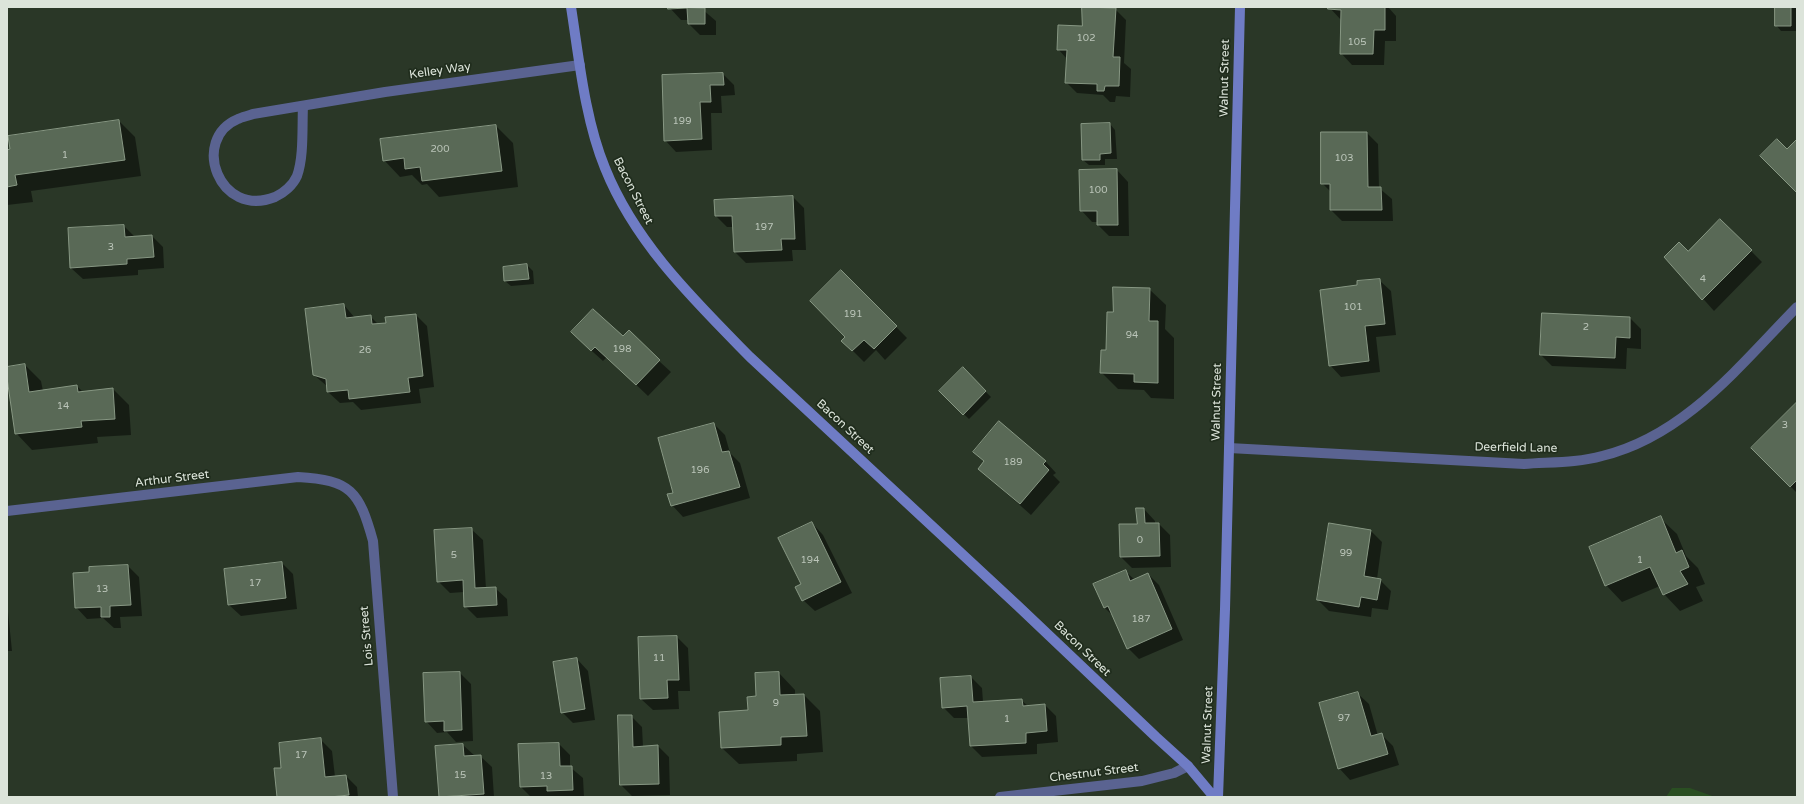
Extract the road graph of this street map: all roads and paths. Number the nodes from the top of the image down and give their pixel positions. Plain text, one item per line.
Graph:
1 (571, 7) edge
2 (1240, 7) edge
3 (580, 65) junction
4 (303, 106) junction
5 (1797, 307) edge
6 (1229, 448) junction
7 (340, 483) joint
8 (7, 511) edge
9 (1188, 766) junction
10 (393, 797) edge
11 (1000, 797) edge
12 (1214, 797) edge
13 (1218, 797) edge

1 - 3 street, Bacon Street
2 - 6 street, Walnut Street
3 - 4 street, Kelley Way
3 - 9 street, Bacon Street
4 - 4 street, Kelley Way
5 - 6 street, Deerfield Lane
6 - 13 street, Walnut Street
7 - 8 street, Arthur Street
7 - 10 street, Lois Street
9 - 11 street, Chestnut Street
9 - 12 street, Bacon Street

